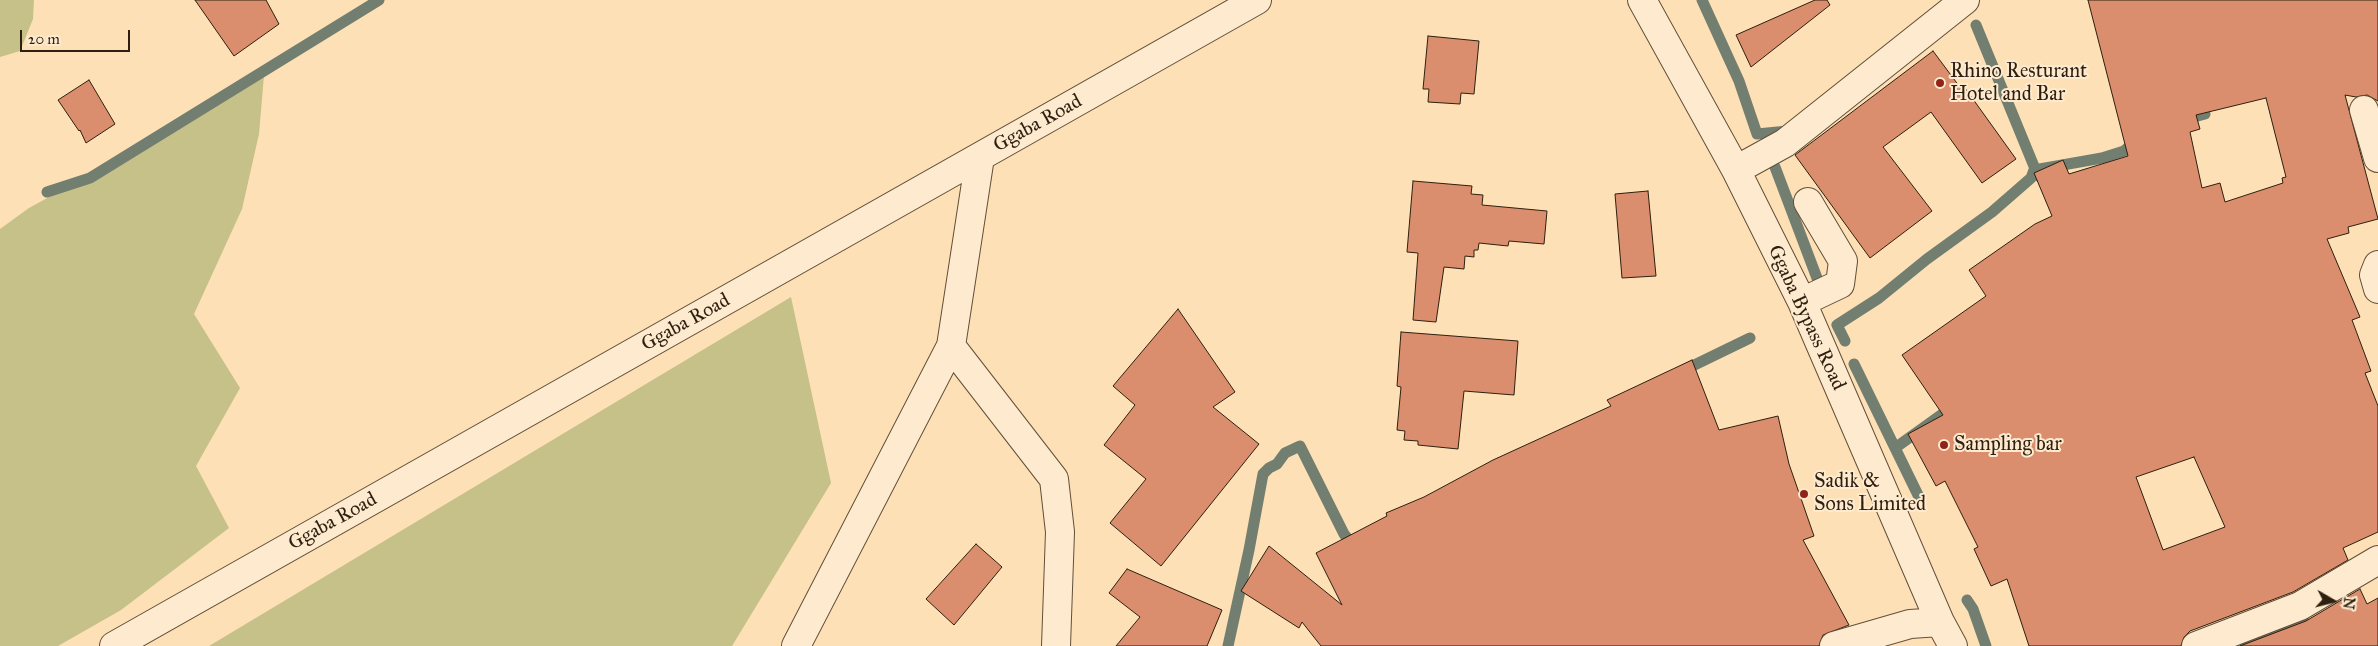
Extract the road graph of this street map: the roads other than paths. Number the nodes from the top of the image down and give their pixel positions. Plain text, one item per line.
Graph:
1 (1258, 0) edge
2 (1642, 0) edge
3 (1965, 0) edge
4 (2364, 110) dead end
5 (980, 157) junction
6 (2378, 158) edge
7 (1736, 170) junction
8 (1808, 202) dead end
9 (2378, 265) edge
10 (2378, 289) edge
11 (1802, 302) junction
12 (951, 346) junction
13 (2378, 560) edge
14 (1940, 622) junction
15 (114, 646) edge
16 (796, 646) edge
17 (1056, 646) edge
18 (1834, 646) edge
19 (1953, 646) edge
20 (2196, 646) edge

1 - 5 street, Ggaba Road
2 - 7 street, Ggaba Bypass Road
3 - 7 street
4 - 6 street
5 - 12 street
5 - 15 street, Ggaba Road
7 - 11 street, Ggaba Bypass Road
8 - 11 street
9 - 10 street
11 - 14 street, Ggaba Bypass Road
12 - 16 street
12 - 17 street
13 - 20 street
14 - 18 street
14 - 19 street, Ggaba Bypass Road

